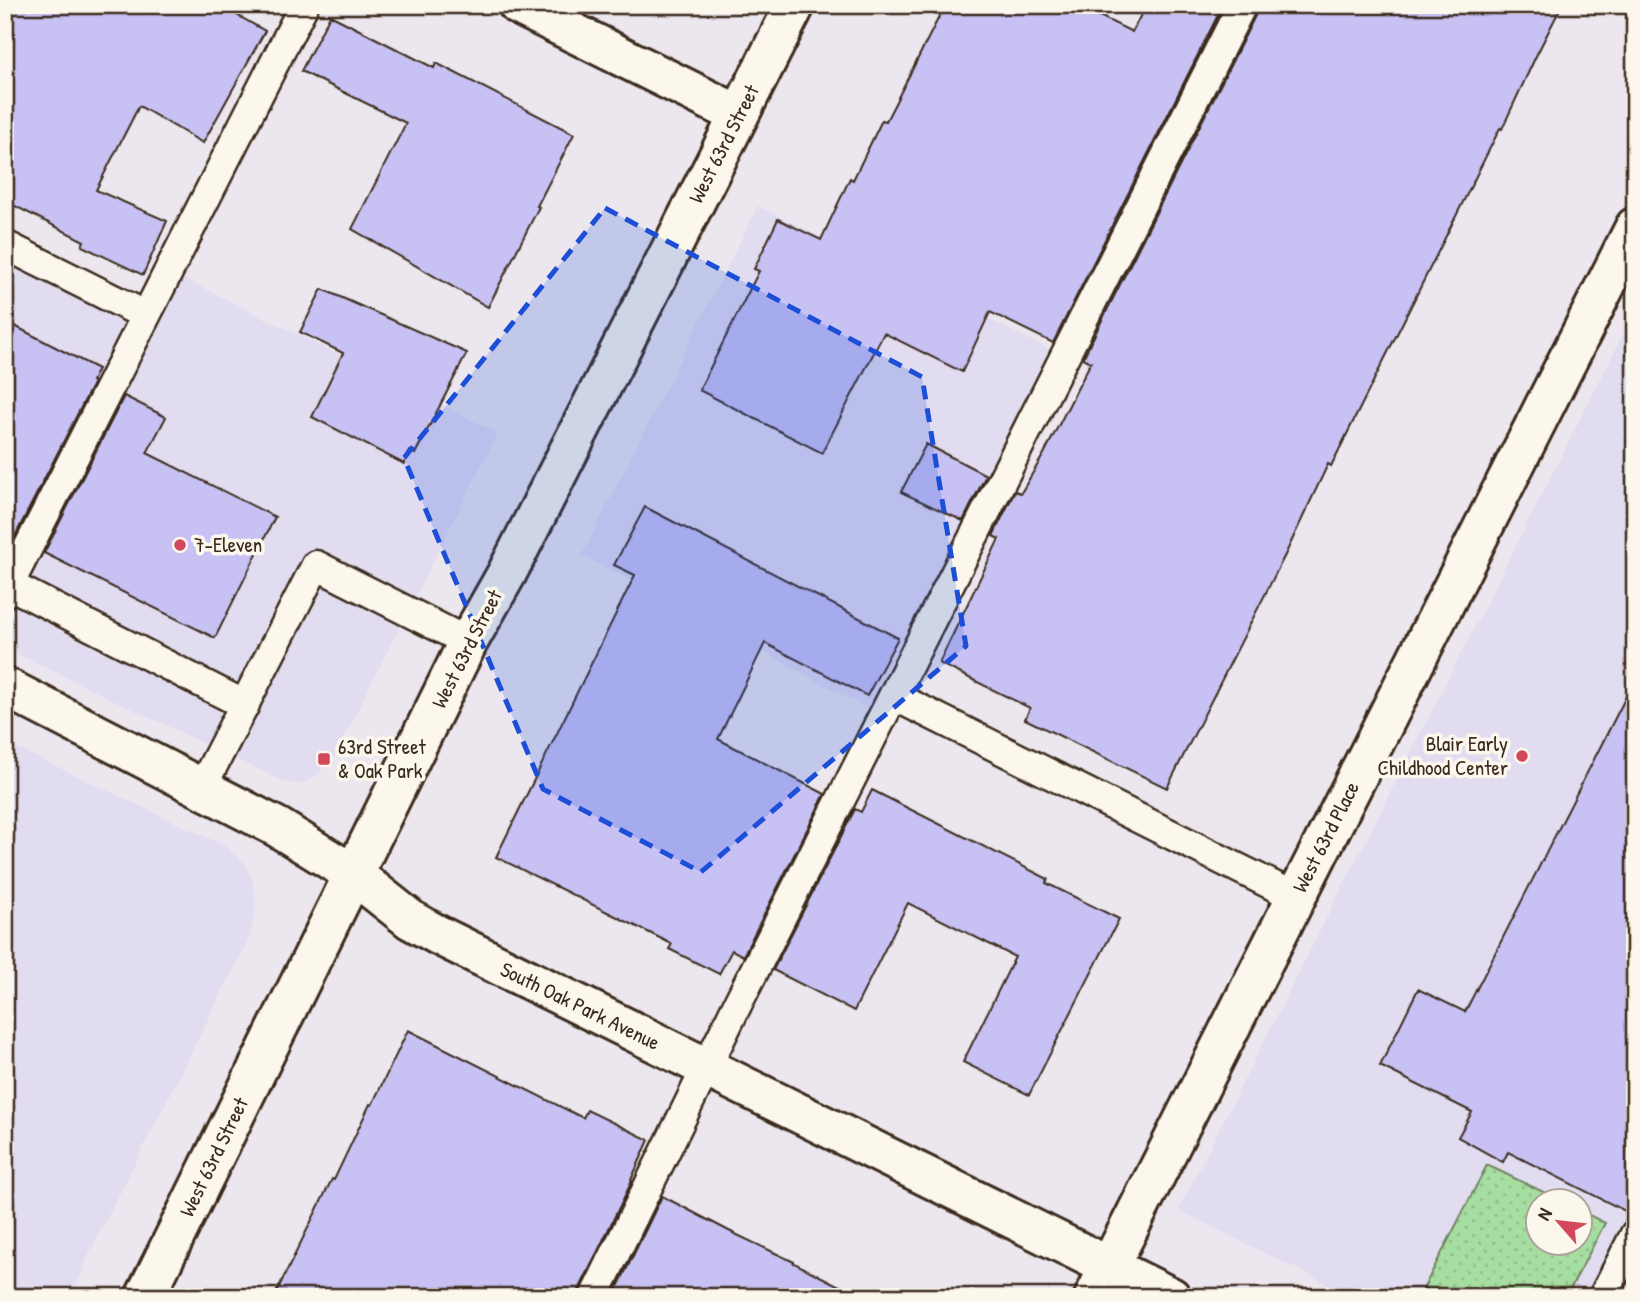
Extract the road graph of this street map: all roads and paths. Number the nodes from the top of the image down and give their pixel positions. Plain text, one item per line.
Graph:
1 (304, 5) edge
2 (518, 5) edge
3 (795, 5) edge
4 (1242, 5) edge
5 (739, 116) junction
6 (1635, 227) edge
7 (5, 245) edge
8 (145, 315) junction
9 (8, 589) edge
10 (468, 642) junction
11 (5, 687) edge
12 (894, 696) junction
13 (245, 705) junction
14 (202, 788) junction
15 (353, 874) junction
16 (1296, 897) junction
17 (707, 1069) junction
18 (1635, 1234) edge
19 (1102, 1281) edge
20 (145, 1297) edge
21 (593, 1297) edge
22 (1171, 1297) edge
23 (1603, 1297) edge

1 - 8 lane
2 - 5 street
3 - 5 street, West 63rd Street
4 - 12 lane
5 - 10 street, West 63rd Street
6 - 16 street, West 63rd Place
7 - 8 lane
8 - 9 lane
9 - 13 lane
10 - 13 lane
10 - 15 street, West 63rd Street
11 - 14 street, South Oak Park Avenue
12 - 16 lane
12 - 17 lane
13 - 14 lane
14 - 15 street, South Oak Park Avenue
15 - 17 street, South Oak Park Avenue
15 - 20 street, West 63rd Street
16 - 19 street, West 63rd Place
17 - 19 street, South Oak Park Avenue
17 - 21 lane
18 - 23 lane
19 - 22 street, South Oak Park Avenue

